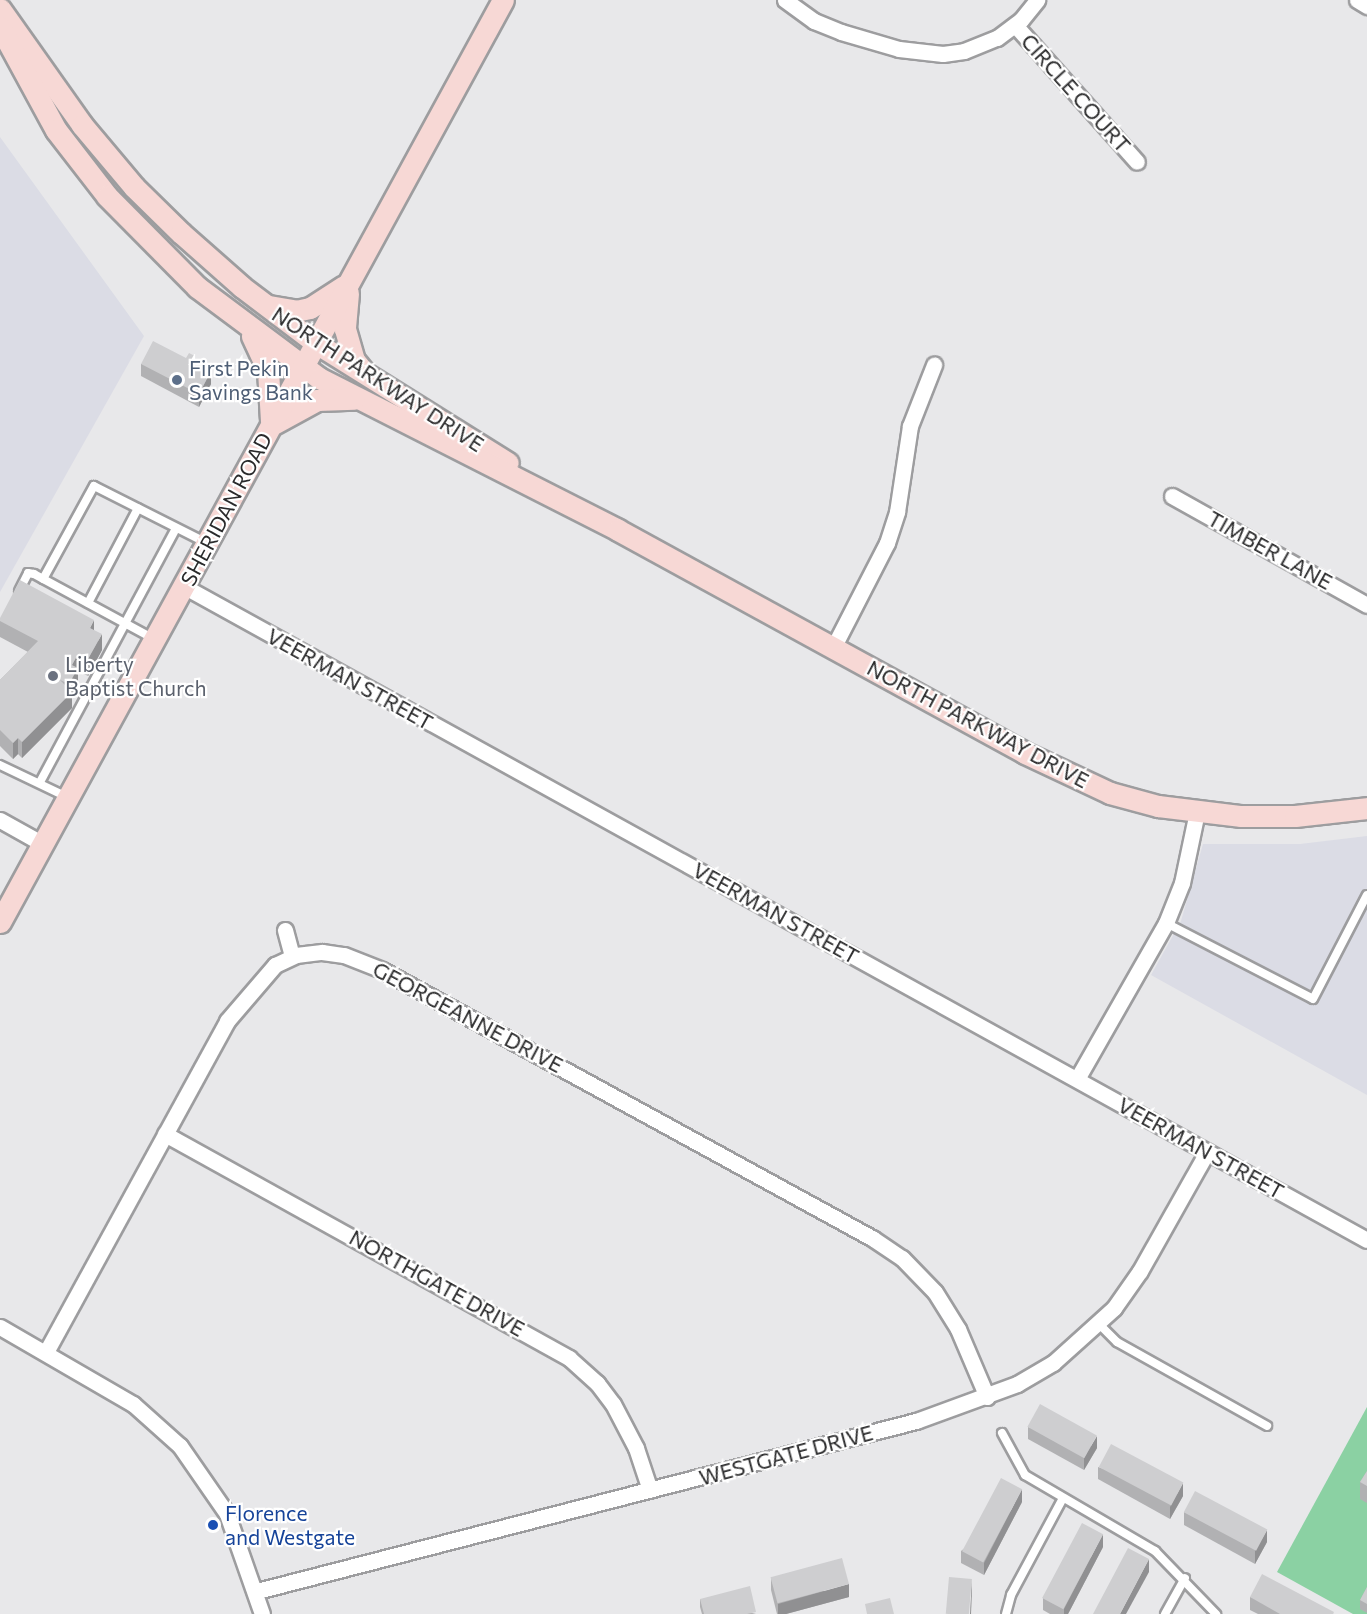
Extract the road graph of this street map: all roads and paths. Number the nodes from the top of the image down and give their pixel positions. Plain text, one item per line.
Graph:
1 (503, 0) edge
2 (785, 0) edge
3 (1037, 0) edge
4 (1357, 0) edge
5 (1367, 6) edge
6 (0, 9) edge
7 (1015, 25) junction
8 (0, 27) edge
9 (1137, 162) dead end
10 (351, 280) junction
11 (264, 304) junction
12 (245, 326) junction
13 (316, 343) junction
14 (934, 365) dead end
15 (302, 367) junction
16 (367, 375) junction
17 (356, 399) junction
18 (270, 428) junction
19 (1173, 496) dead end
20 (138, 508) junction
21 (176, 528) junction
22 (618, 530) junction
23 (208, 544) junction
24 (44, 579) junction
25 (184, 587) junction
26 (14, 600) edge
27 (88, 603) junction
28 (1367, 605) edge
29 (127, 624) junction
30 (155, 640) junction
31 (834, 646) junction
32 (0, 765) edge
33 (40, 782) junction
34 (69, 798) junction
35 (1367, 808) edge
36 (1197, 813) junction
37 (0, 820) edge
38 (43, 844) junction
39 (1367, 895) edge
40 (0, 922) edge
41 (1166, 923) junction
42 (285, 930) dead end
43 (292, 957) junction
44 (1077, 1079) junction
45 (165, 1134) junction
46 (1207, 1152) junction
47 (1367, 1240) edge
48 (1098, 1323) junction
49 (0, 1327) edge
50 (46, 1352) junction
51 (987, 1397) junction
52 (1268, 1426) dead end
53 (1002, 1433) dead end
54 (650, 1490) junction
55 (1063, 1498) junction
56 (1185, 1578) junction
57 (257, 1591) junction
58 (262, 1614) edge
59 (1006, 1614) edge
60 (1165, 1614) edge
61 (1216, 1614) edge

1 - 10 main road, SHERIDAN ROAD
2 - 7 street
3 - 7 street
4 - 5 street
6 - 11 main road, NORTH PARKWAY DRIVE
7 - 9 street, CIRCLE COURT
8 - 12 main road, NORTH PARKWAY DRIVE
10 - 11 main road
10 - 13 main road, SHERIDAN ROAD
10 - 16 main road
11 - 13 main road, NORTH PARKWAY DRIVE
12 - 15 main road, NORTH PARKWAY DRIVE
12 - 18 main road
13 - 15 main road, SHERIDAN ROAD
13 - 16 main road, NORTH PARKWAY DRIVE
14 - 31 street
15 - 17 main road, NORTH PARKWAY DRIVE
15 - 18 main road, SHERIDAN ROAD
16 - 22 main road, NORTH PARKWAY DRIVE
17 - 18 main road
17 - 22 main road, NORTH PARKWAY DRIVE
18 - 23 main road, SHERIDAN ROAD
19 - 28 street, TIMBER LANE
20 - 21 lane
20 - 24 lane
20 - 27 lane
21 - 23 lane
21 - 29 lane
22 - 31 main road, NORTH PARKWAY DRIVE
23 - 25 main road, SHERIDAN ROAD
24 - 26 lane
24 - 27 lane
25 - 30 main road, SHERIDAN ROAD
25 - 44 street, VEERMAN STREET
27 - 29 lane
29 - 30 lane
29 - 33 lane
30 - 34 main road, SHERIDAN ROAD
31 - 36 main road, NORTH PARKWAY DRIVE
32 - 33 lane
33 - 34 lane
34 - 38 main road, SHERIDAN ROAD
35 - 36 main road, NORTH PARKWAY DRIVE
36 - 41 street
37 - 38 street
38 - 40 main road, SHERIDAN ROAD
39 - 41 lane
41 - 44 street
42 - 43 street
43 - 45 street, GEORGEANNE DRIVE
43 - 51 street, GEORGEANNE DRIVE
44 - 46 street, VEERMAN STREET
45 - 50 street, GEORGEANNE DRIVE
45 - 54 street, NORTHGATE DRIVE
46 - 47 street, VEERMAN STREET
46 - 48 street, WESTGATE DRIVE
48 - 51 street, WESTGATE DRIVE
48 - 52 lane
49 - 50 street
50 - 57 street
51 - 54 street, WESTGATE DRIVE
53 - 55 lane
54 - 57 street, WESTGATE DRIVE
55 - 56 lane
55 - 59 lane
56 - 60 lane
56 - 61 lane
57 - 58 street

